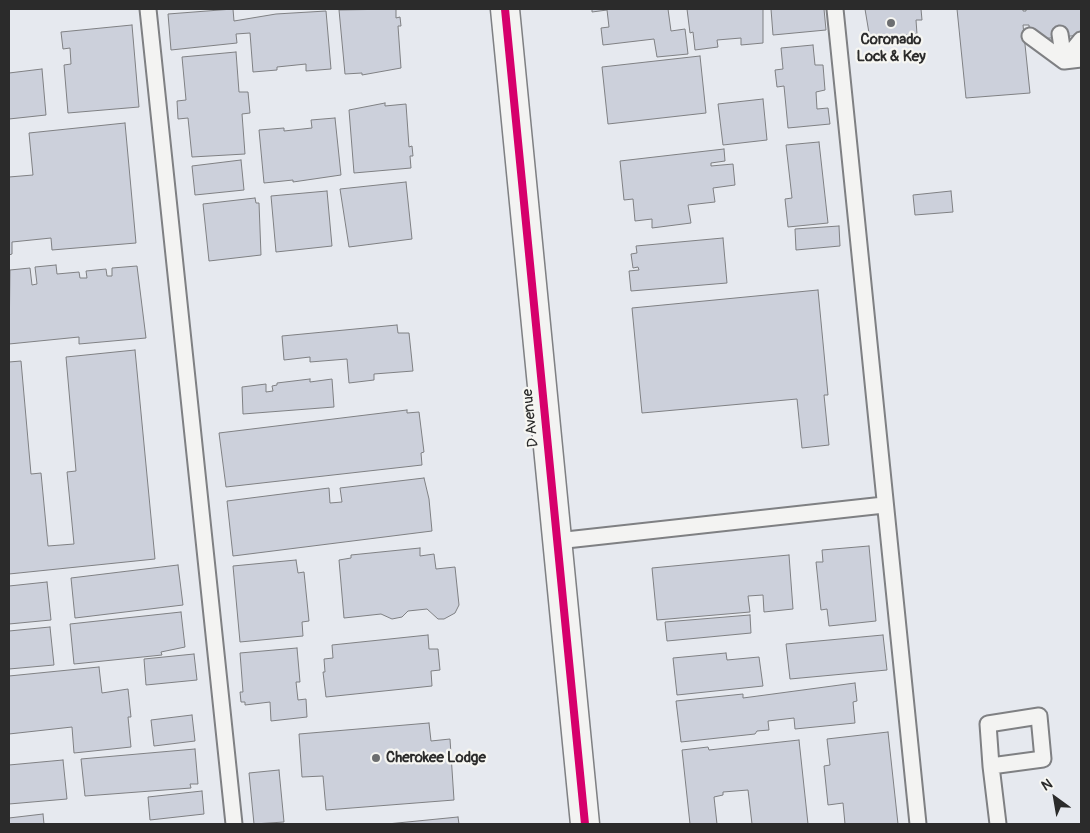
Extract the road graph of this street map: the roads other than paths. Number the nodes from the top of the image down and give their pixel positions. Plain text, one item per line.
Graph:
1 (148, 9) edge
2 (505, 9) edge
3 (835, 9) edge
4 (1060, 34) dead end
5 (1030, 36) dead end
6 (1081, 40) edge
7 (1081, 59) edge
8 (1064, 61) junction
9 (884, 505) junction
10 (557, 541) junction
11 (991, 766) junction
12 (234, 824) edge
13 (585, 824) edge
14 (918, 824) edge
15 (998, 824) edge

1 - 12 lane
2 - 10 street, D Avenue
3 - 9 lane
4 - 8 lane
5 - 8 lane
6 - 8 lane
7 - 8 lane
9 - 10 lane
9 - 14 lane
10 - 13 street, D Avenue
11 - 11 lane
11 - 15 lane

